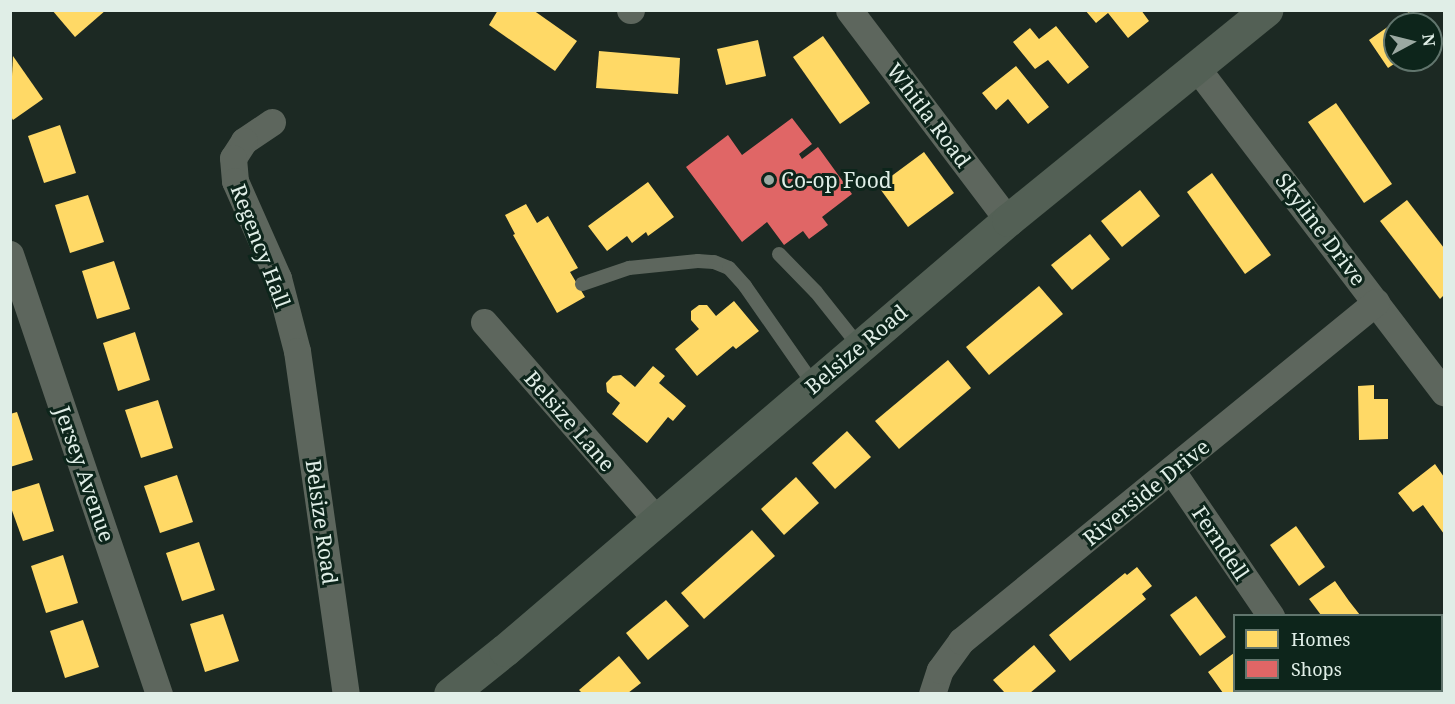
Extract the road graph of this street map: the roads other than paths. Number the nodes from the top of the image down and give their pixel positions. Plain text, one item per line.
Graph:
1 (849, 10) edge
2 (1266, 10) edge
3 (1196, 67) junction
4 (272, 122) dead end
5 (1008, 220) junction
6 (10, 254) edge
7 (779, 254) dead end
8 (582, 284) dead end
9 (1376, 302) junction
10 (484, 322) dead end
11 (859, 346) junction
12 (297, 351) joint
13 (814, 385) junction
14 (1444, 392) edge
15 (1172, 471) junction
16 (657, 520) junction
17 (1270, 614) edge
18 (159, 693) edge
19 (346, 693) edge
20 (450, 693) edge
21 (932, 693) edge

1 - 5 street, Whitla Road
2 - 3 street, Belsize Road
3 - 5 street, Belsize Road
3 - 9 street, Skyline Drive
4 - 12 street, Regency Hall
5 - 11 street, Belsize Road
6 - 18 street, Jersey Avenue
7 - 11 lane
8 - 13 lane
9 - 14 street, Skyline Drive
9 - 15 street, Riverside Drive
10 - 16 street, Belsize Lane
11 - 13 street, Belsize Road
12 - 19 street, Belsize Road
13 - 16 street, Belsize Road
15 - 17 street, Ferndell
15 - 21 street, Riverside Drive
16 - 20 street, Belsize Road

